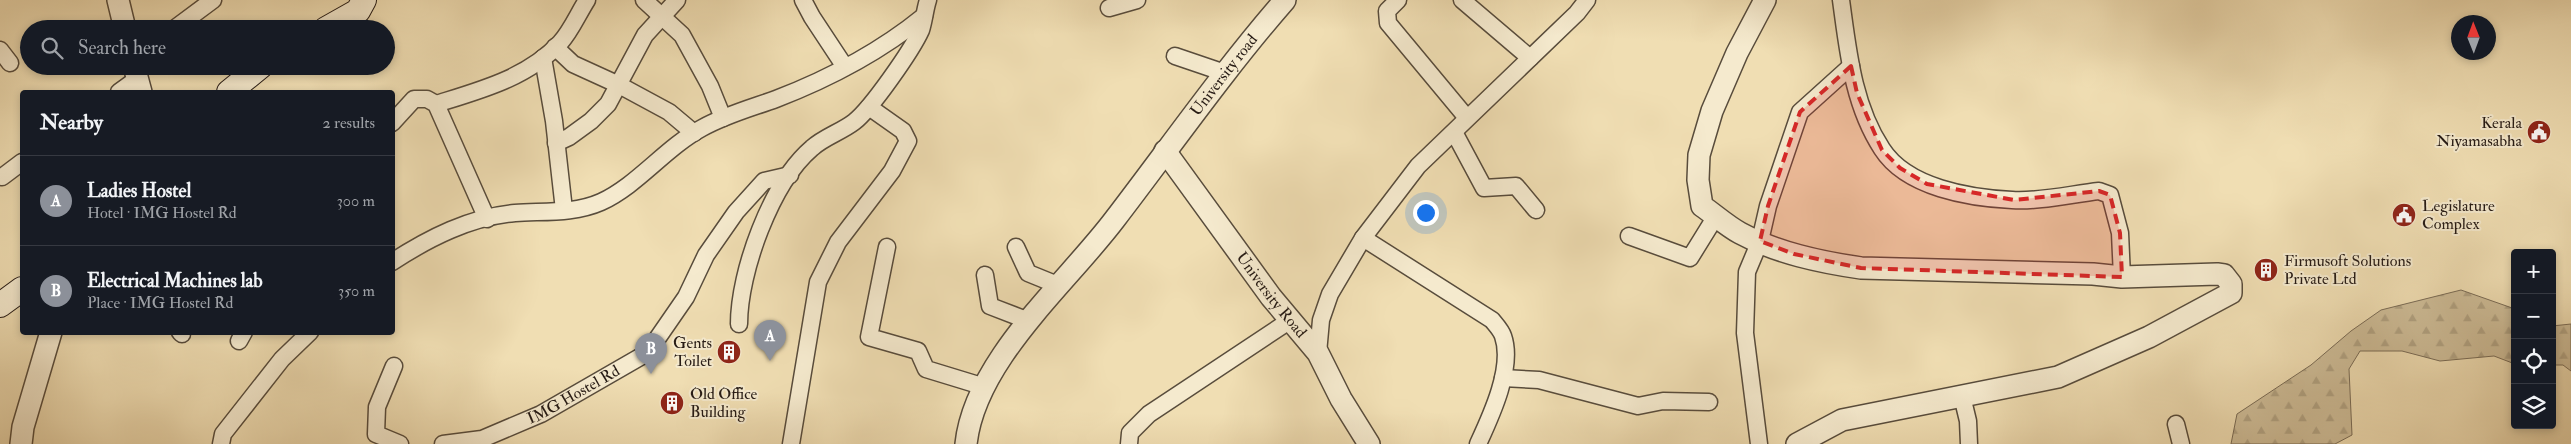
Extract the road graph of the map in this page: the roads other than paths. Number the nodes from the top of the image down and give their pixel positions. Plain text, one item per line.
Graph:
1 (118, 0) edge
2 (213, 0) edge
3 (364, 0) edge
4 (587, 0) edge
5 (644, 0) edge
6 (677, 0) edge
7 (803, 0) edge
8 (1137, 0) edge
9 (1285, 0) edge
10 (1398, 0) edge
11 (1462, 0) edge
12 (1587, 0) edge
13 (1765, 0) edge
14 (1841, 0) edge
15 (926, 8) edge
16 (1109, 8) dead end
17 (662, 15) junction
18 (123, 20) edge
19 (186, 20) edge
20 (341, 20) edge
21 (0, 50) edge
22 (549, 52) junction
23 (1175, 56) dead end
24 (1530, 58) junction
25 (10, 63) dead end
26 (845, 66) junction
27 (1851, 66) junction
28 (1225, 73) junction
29 (248, 75) edge
30 (137, 79) edge
31 (619, 85) junction
32 (122, 90) edge
33 (231, 90) edge
34 (436, 104) junction
35 (869, 106) junction
36 (723, 118) junction
37 (1467, 118) junction
38 (395, 120) edge
39 (1454, 132) junction
40 (694, 133) junction
41 (556, 143) junction
42 (1165, 151) junction
43 (20, 164) edge
44 (790, 175) junction
45 (2, 177) dead end
46 (564, 210) junction
47 (1536, 210) dead end
48 (1716, 216) junction
49 (487, 219) junction
50 (1629, 236) dead end
51 (1363, 238) junction
52 (1760, 241) junction
53 (887, 247) dead end
54 (1016, 247) dead end
55 (395, 260) edge
56 (985, 275) dead end
57 (2122, 278) junction
58 (1060, 286) junction
59 (1029, 321) junction
60 (1289, 321) junction
61 (739, 324) dead end
62 (51, 335) edge
63 (307, 335) edge
64 (1318, 352) junction
65 (394, 366) dead end
66 (1503, 378) junction
67 (985, 387) junction
68 (1962, 396) junction
69 (1709, 402) dead end
70 (2176, 424) dead end
71 (21, 444) edge
72 (220, 444) edge
73 (400, 444) edge
74 (443, 444) edge
75 (791, 444) edge
76 (966, 444) edge
77 (1129, 444) edge
78 (1370, 444) edge
79 (1478, 444) edge
80 (1759, 444) edge
81 (1797, 444) edge
82 (1969, 444) edge
83 (2181, 444) edge

1 - 18 street
2 - 19 street
3 - 20 main road
4 - 22 street
5 - 17 street
6 - 17 street
7 - 26 street
8 - 16 street
9 - 28 street, University road
10 - 37 street
11 - 24 street
12 - 24 street
13 - 48 street
14 - 27 street
15 - 26 street
15 - 35 street
17 - 31 street
17 - 36 street
21 - 25 street
22 - 31 street
22 - 34 street
22 - 41 street
23 - 28 street
24 - 37 street
26 - 36 street
27 - 52 street
27 - 57 street
28 - 42 street, University road
29 - 33 main road
30 - 32 street
31 - 40 street
31 - 41 street
34 - 38 street
34 - 49 street
35 - 44 street
35 - 75 street
36 - 40 street
37 - 39 street
39 - 47 street
39 - 51 street
40 - 46 street
41 - 46 street
42 - 58 street, University road
42 - 60 street, University Road
43 - 45 street
44 - 61 street
44 - 74 street, IMG Hostel Rd
46 - 49 street
48 - 50 street
48 - 52 street
49 - 55 street
51 - 64 street
51 - 66 street
52 - 57 street
52 - 80 street
53 - 67 street
54 - 58 street
56 - 59 street
57 - 68 street
58 - 59 street, University road
59 - 67 street, University road
60 - 64 street, University Road
60 - 77 street
62 - 71 street
63 - 72 street
64 - 78 street, University Road
65 - 73 street
66 - 69 street
66 - 79 street
67 - 76 street, University road
68 - 81 street
68 - 82 street
70 - 83 street

